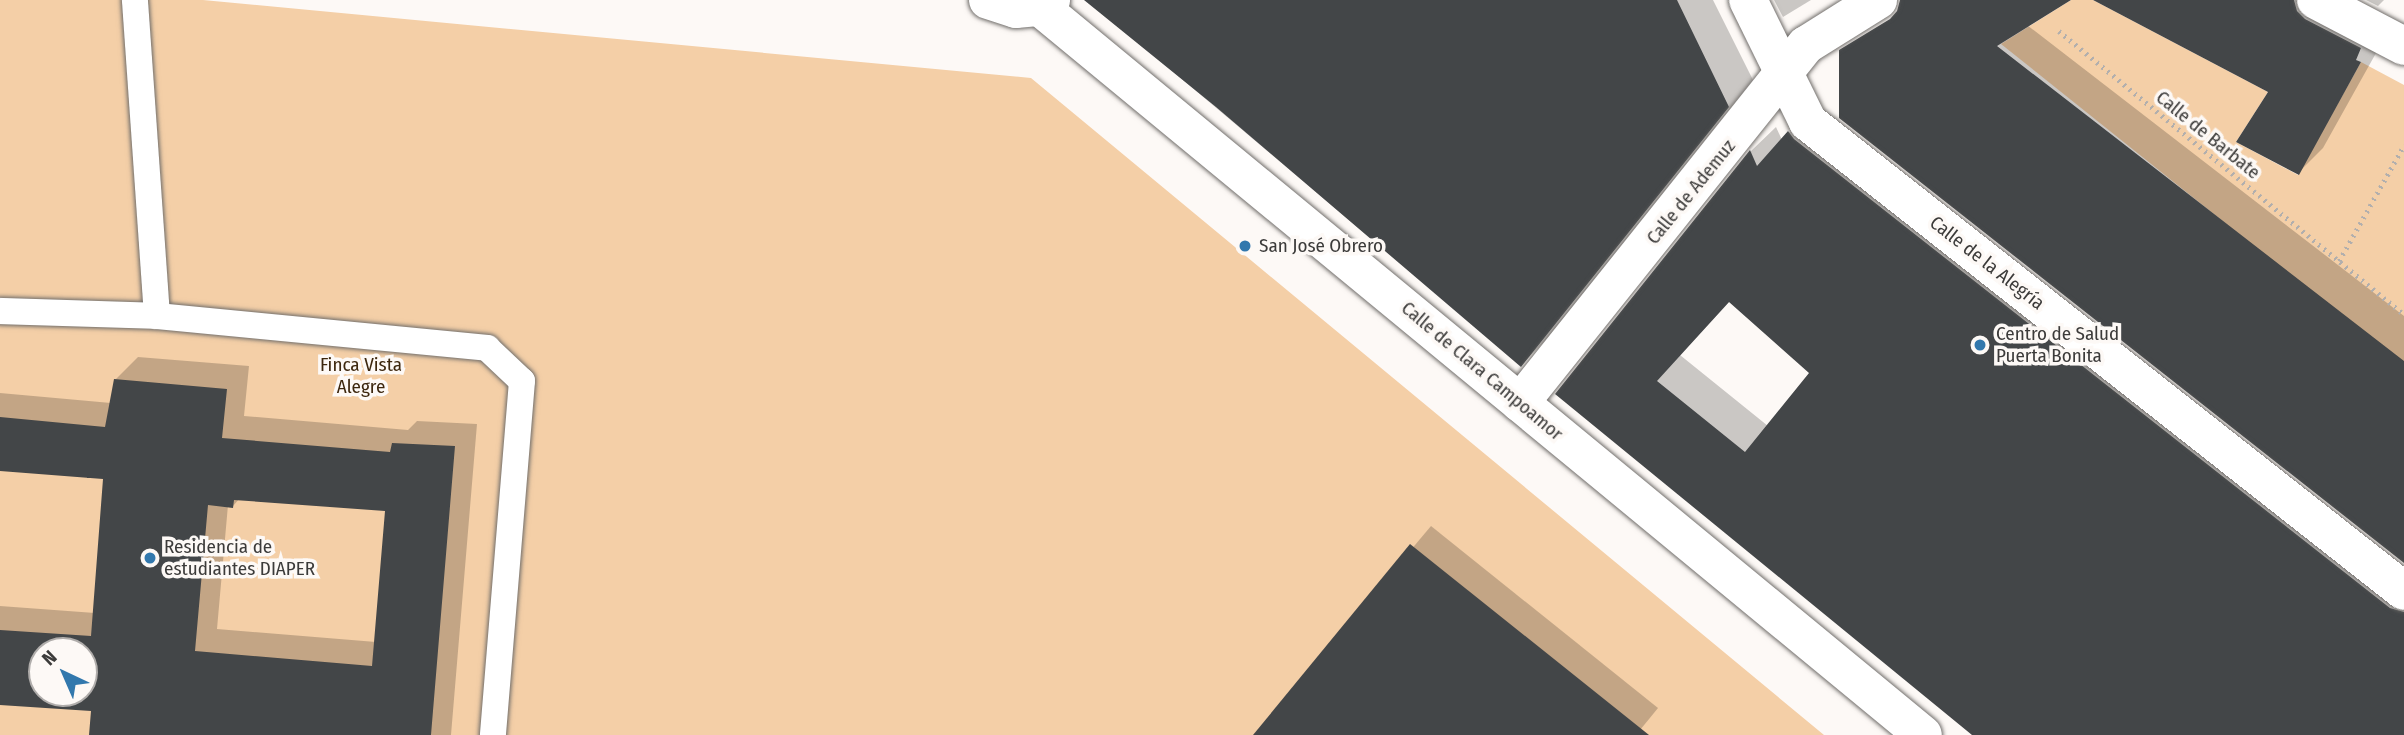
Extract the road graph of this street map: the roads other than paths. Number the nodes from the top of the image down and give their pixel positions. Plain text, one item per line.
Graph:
1 (135, 0) edge
2 (1748, 0) edge
3 (1878, 0) edge
4 (2316, 0) edge
5 (982, 1) edge
6 (1045, 3) edge
7 (2404, 46) edge
8 (1784, 73) junction
9 (0, 311) edge
10 (157, 316) junction
11 (1520, 403) junction
12 (2404, 591) edge
13 (493, 735) edge
14 (1923, 735) edge

1 - 10 lane
2 - 8 street, Calle de la Alegría
3 - 8 street, Calle de Ademuz
4 - 7 street
5 - 6 street
6 - 11 street, Calle de Clara Campoamor
8 - 11 street, Calle de Ademuz
8 - 12 street, Calle de la Alegría
9 - 10 lane
10 - 13 lane
11 - 14 street, Calle de Clara Campoamor

